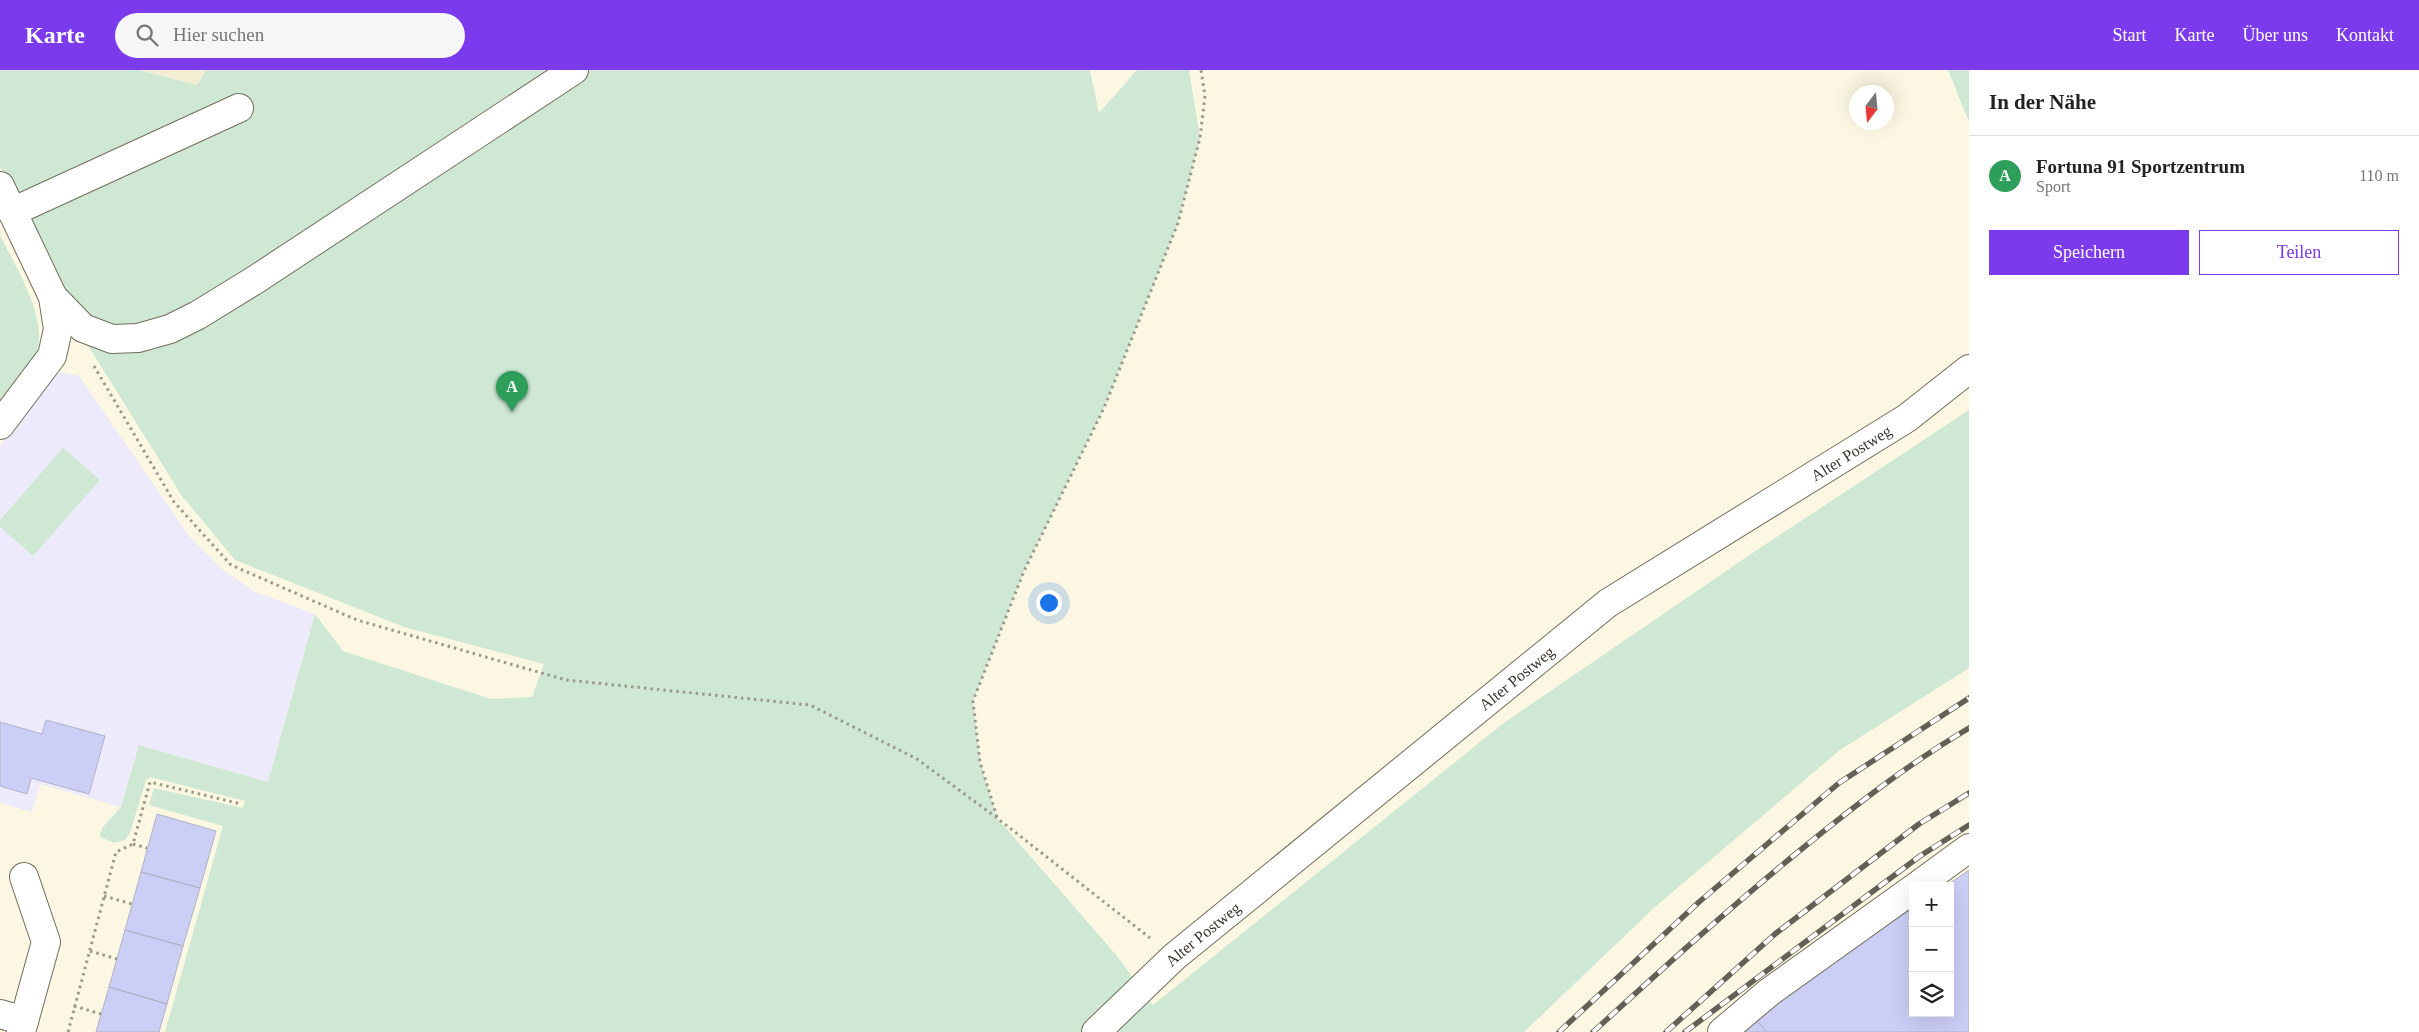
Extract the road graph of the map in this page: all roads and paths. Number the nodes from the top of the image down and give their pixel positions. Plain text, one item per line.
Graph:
1 (574, 70) edge
2 (1200, 70) edge
3 (239, 108) dead end
4 (0, 186) edge
5 (12, 212) junction
6 (53, 297) junction
7 (93, 365) dead end
8 (1969, 369) edge
9 (0, 426) edge
10 (241, 804) dead end
11 (997, 818) junction
12 (133, 844) junction
13 (147, 848) dead end
14 (1969, 848) edge
15 (24, 877) dead end
16 (1922, 882) edge
17 (1909, 891) edge
18 (104, 896) junction
19 (132, 904) dead end
20 (90, 951) junction
21 (1174, 957) junction
22 (117, 959) dead end
23 (74, 1006) junction
24 (101, 1014) dead end
25 (15, 1022) edge
26 (68, 1032) edge
27 (1096, 1032) edge
28 (1722, 1032) edge

1 - 6 street
2 - 11 path
3 - 5 street
4 - 5 street
5 - 6 street
6 - 9 street
7 - 11 path
8 - 21 street, Alter Postweg
10 - 12 path
11 - 21 path
12 - 13 path
12 - 18 path
14 - 16 street
15 - 25 street
17 - 28 street
18 - 19 path
18 - 20 path
20 - 22 path
20 - 23 path
21 - 27 street, Alter Postweg
23 - 24 path
23 - 26 path

